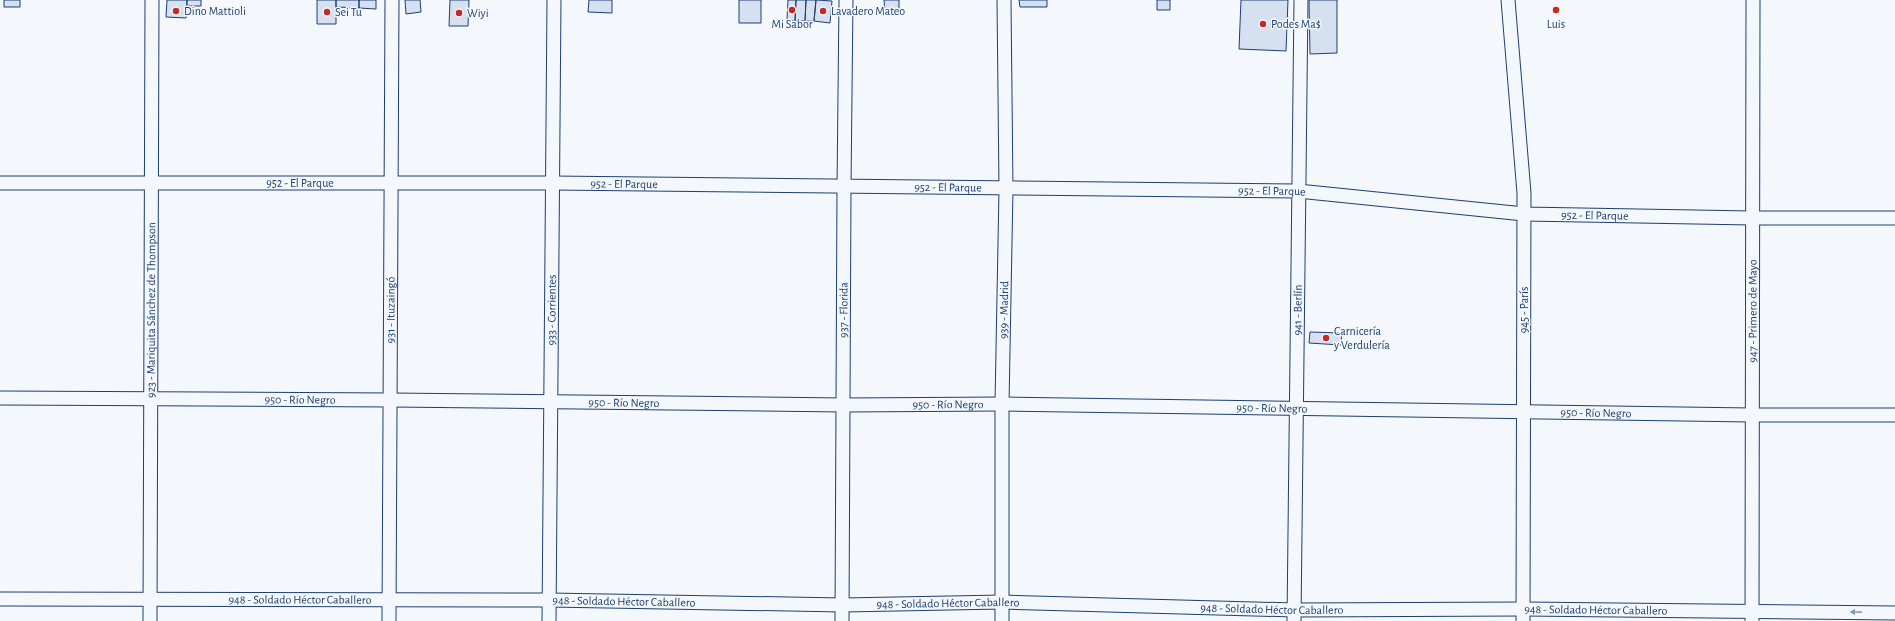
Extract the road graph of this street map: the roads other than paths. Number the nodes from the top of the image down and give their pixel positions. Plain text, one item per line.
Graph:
1 (152, 0) edge
2 (392, 0) edge
3 (554, 0) edge
4 (846, 0) edge
5 (1004, 0) edge
6 (1301, 0) edge
7 (1508, 0) edge
8 (1752, 0) edge
9 (0, 183) edge
10 (151, 183) junction
11 (391, 184) junction
12 (552, 184) junction
13 (844, 188) junction
14 (1006, 189) junction
15 (1298, 191) junction
16 (1524, 214) junction
17 (1752, 218) junction
18 (1895, 218) edge
19 (0, 398) edge
20 (150, 399) junction
21 (391, 400) junction
22 (551, 402) junction
23 (1002, 404) junction
24 (844, 405) junction
25 (1298, 408) junction
26 (1523, 411) junction
27 (1895, 414) edge
28 (1752, 415) junction
29 (0, 599) edge
30 (150, 599) junction
31 (389, 599) junction
32 (549, 600) junction
33 (1002, 602) junction
34 (843, 605) junction
35 (1895, 613) edge
36 (1523, 615) edge
37 (1294, 616) edge
38 (1752, 616) edge
39 (150, 621) edge
40 (389, 621) edge
41 (549, 621) edge
42 (842, 621) edge
43 (1002, 621) edge

1 - 10 street, 923 - Mariquita Sánchez de Thompson
2 - 11 street, 931 - Ituzaingó
3 - 12 street, 933 - Corrientes
4 - 13 street, 937 - Florida
5 - 14 street, 939 - Madrid
6 - 15 street, 941 - Berlín
7 - 16 street, 945 - París
8 - 17 street, 947 - Primero de Mayo
9 - 10 street, 952 - El Parque
10 - 11 street, 952 - El Parque
10 - 20 street, 923 - Mariquita Sánchez de Thompson
11 - 12 street, 952 - El Parque
11 - 21 street, 931 - Ituzaingó
12 - 13 street, 952 - El Parque
12 - 22 street, 933 - Corrientes
13 - 14 street, 952 - El Parque
13 - 24 street, 937 - Florida
14 - 15 street, 952 - El Parque
14 - 23 street, 939 - Madrid
15 - 16 street, 952 - El Parque
15 - 25 street, 941 - Berlín
16 - 17 street, 952 - El Parque
16 - 26 street, 945 - París
17 - 18 street, 952 - El Parque
17 - 28 street, 947 - Primero de Mayo
19 - 20 street, 950 - Río Negro
20 - 21 street, 950 - Río Negro
20 - 30 street, 923 - Mariquita Sánchez de Thompson
21 - 22 street, 950 - Río Negro
21 - 31 street, 931 - Ituzaingó
22 - 24 street, 950 - Río Negro
22 - 32 street, 933 - Corrientes
23 - 24 street, 950 - Río Negro
23 - 25 street, 950 - Río Negro
23 - 33 street, 939 - Madrid
24 - 34 street, 937 - Florida
25 - 26 street, 950 - Río Negro
25 - 37 street, 941 - Berlín
26 - 28 street, 950 - Río Negro
26 - 36 street, 945 - París
27 - 28 street, 950 - Río Negro
28 - 38 street, 947 - Primero de Mayo
29 - 30 street, 948 - Soldado Héctor Caballero
30 - 31 street, 948 - Soldado Héctor Caballero
30 - 39 street, 923 - Mariquita Sánchez de Thompson
31 - 32 street, 948 - Soldado Héctor Caballero
31 - 40 street, 931 - Ituzaingó
32 - 34 street, 948 - Soldado Héctor Caballero
32 - 41 street, 933 - Corrientes
33 - 34 street, 948 - Soldado Héctor Caballero
33 - 37 street, 948 - Soldado Héctor Caballero
33 - 43 street, 939 - Madrid
34 - 42 street, 937 - Florida
35 -> 38 street, 948 - Soldado Héctor Caballero
36 - 37 street, 948 - Soldado Héctor Caballero
36 - 38 street, 948 - Soldado Héctor Caballero

